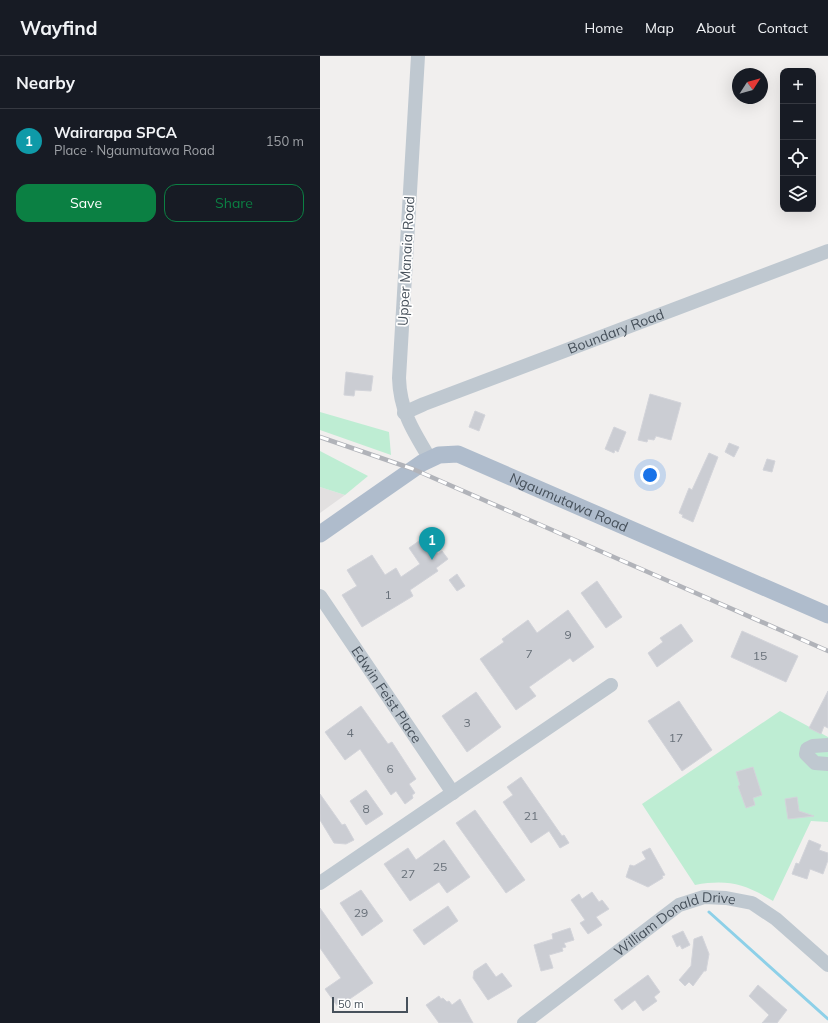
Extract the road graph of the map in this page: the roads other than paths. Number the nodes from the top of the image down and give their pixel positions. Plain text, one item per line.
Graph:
1 (418, 56) edge
2 (828, 251) edge
3 (404, 413) junction
4 (430, 459) junction
5 (320, 534) edge
6 (320, 596) edge
7 (828, 615) edge
8 (611, 685) dead end
9 (828, 745) edge
10 (828, 764) edge
11 (453, 793) junction
12 (320, 883) edge
13 (828, 965) edge
14 (524, 1023) edge

1 - 3 street, Upper Manaia Road
2 - 3 street, Boundary Road
3 - 4 street, Upper Manaia Road
4 - 5 main road, Ngaumutawa Road
4 - 7 main road, Ngaumutawa Road
6 - 11 street, Edwin Feist Place
8 - 11 street
9 - 10 street
11 - 12 street
13 - 14 street, William Donald Drive

